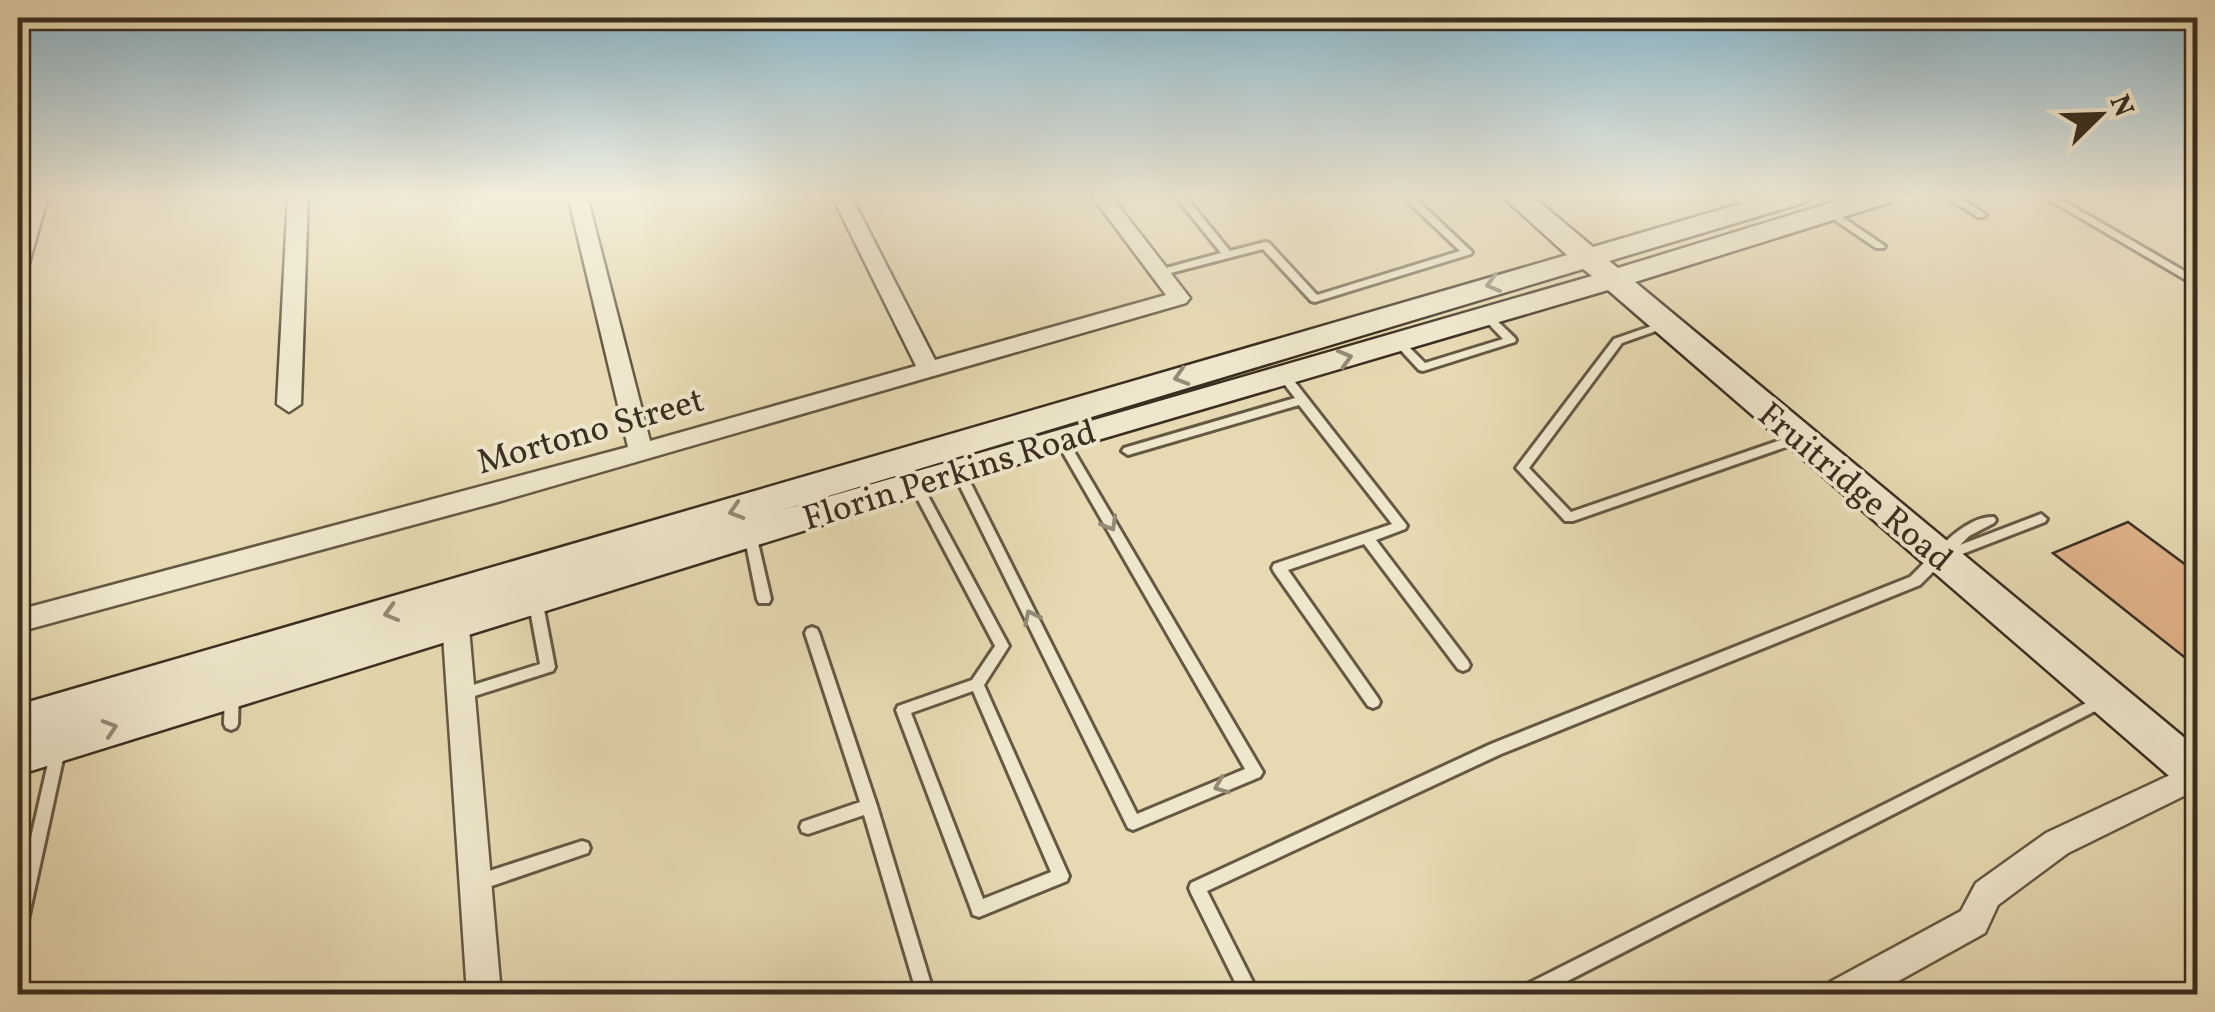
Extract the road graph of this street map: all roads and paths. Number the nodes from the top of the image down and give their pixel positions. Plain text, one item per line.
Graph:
1 (296, 243) edge
2 (589, 243) edge
3 (866, 243) edge
4 (1137, 243) edge
5 (1218, 243) edge
6 (1458, 243) edge
7 (1570, 243) edge
8 (1626, 243) edge
9 (1725, 243) edge
10 (1877, 243) edge
11 (2128, 243) edge
12 (1880, 246) dead end
13 (1228, 255) junction
14 (1586, 257) junction
15 (1159, 272) junction
16 (1614, 280) junction
17 (2198, 284) edge
18 (1666, 324) junction
19 (929, 370) junction
20 (1292, 388) junction
21 (289, 404) dead end
22 (1800, 438) junction
23 (1061, 440) junction
24 (641, 452) junction
25 (1128, 452) dead end
26 (958, 470) junction
27 (910, 472) junction
28 (2041, 519) dead end
29 (1990, 520) dead end
30 (750, 534) junction
31 (1366, 538) junction
32 (1941, 558) junction
33 (535, 597) junction
34 (764, 599) dead end
35 (454, 608) junction
36 (18, 621) edge
37 (812, 632) dead end
38 (1464, 665) dead end
39 (977, 684) junction
40 (459, 695) junction
41 (2107, 698) junction
42 (1372, 702) dead end
43 (18, 722) edge
44 (62, 726) junction
45 (18, 757) edge
46 (2197, 775) edge
47 (869, 806) junction
48 (808, 827) dead end
49 (582, 848) dead end
50 (475, 884) junction
51 (18, 926) edge
52 (484, 994) edge
53 (926, 994) edge
54 (1250, 994) edge
55 (1525, 994) edge
56 (1842, 994) edge

1 - 21 street
2 - 24 street
3 - 19 street
4 - 15 street
5 - 13 lane
6 - 13 lane
7 - 14 main road, Fruitridge Road
8 - 14 main road, Florin Perkins Road
9 - 16 main road, Florin Perkins Road
10 - 12 lane
11 - 17 lane
13 - 15 lane
14 - 16 main road, Fruitridge Road
14 -> 27 main road, Florin Perkins Road
15 - 19 street, Mortono Street
16 - 18 main road, Fruitridge Road
20 -> 16 main road, Florin Perkins Road
18 - 22 main road, Fruitridge Road
18 - 22 lane
19 - 24 street, Mortono Street
20 - 23 main road, Florin Perkins Road
20 - 25 lane
20 - 31 lane
22 - 32 main road, Fruitridge Road
23 - 26 main road, Florin Perkins Road
23 -> 26 lane
24 - 36 street, Mortono Street
26 - 27 main road, Florin Perkins Road
27 - 30 main road, Florin Perkins Road
27 -> 35 main road, Florin Perkins Road
27 - 39 lane
28 - 32 lane
29 - 32 lane
30 - 33 main road, Florin Perkins Road
30 - 34 lane
31 - 38 lane
31 - 42 lane
32 - 41 main road, Fruitridge Road
32 - 54 lane
33 - 35 main road, Florin Perkins Road
33 - 40 lane
35 - 40 street
35 -> 44 main road, Florin Perkins Road
44 -> 35 main road, Florin Perkins Road
37 - 47 lane
39 - 39 lane
40 - 50 street
41 - 46 main road, Fruitridge Road
41 - 55 lane
43 - 44 main road, Florin Perkins Road
44 - 45 main road, Florin Perkins Road
44 - 51 lane
46 - 56 street
47 - 48 lane
47 - 53 lane
49 - 50 lane
50 - 52 street

